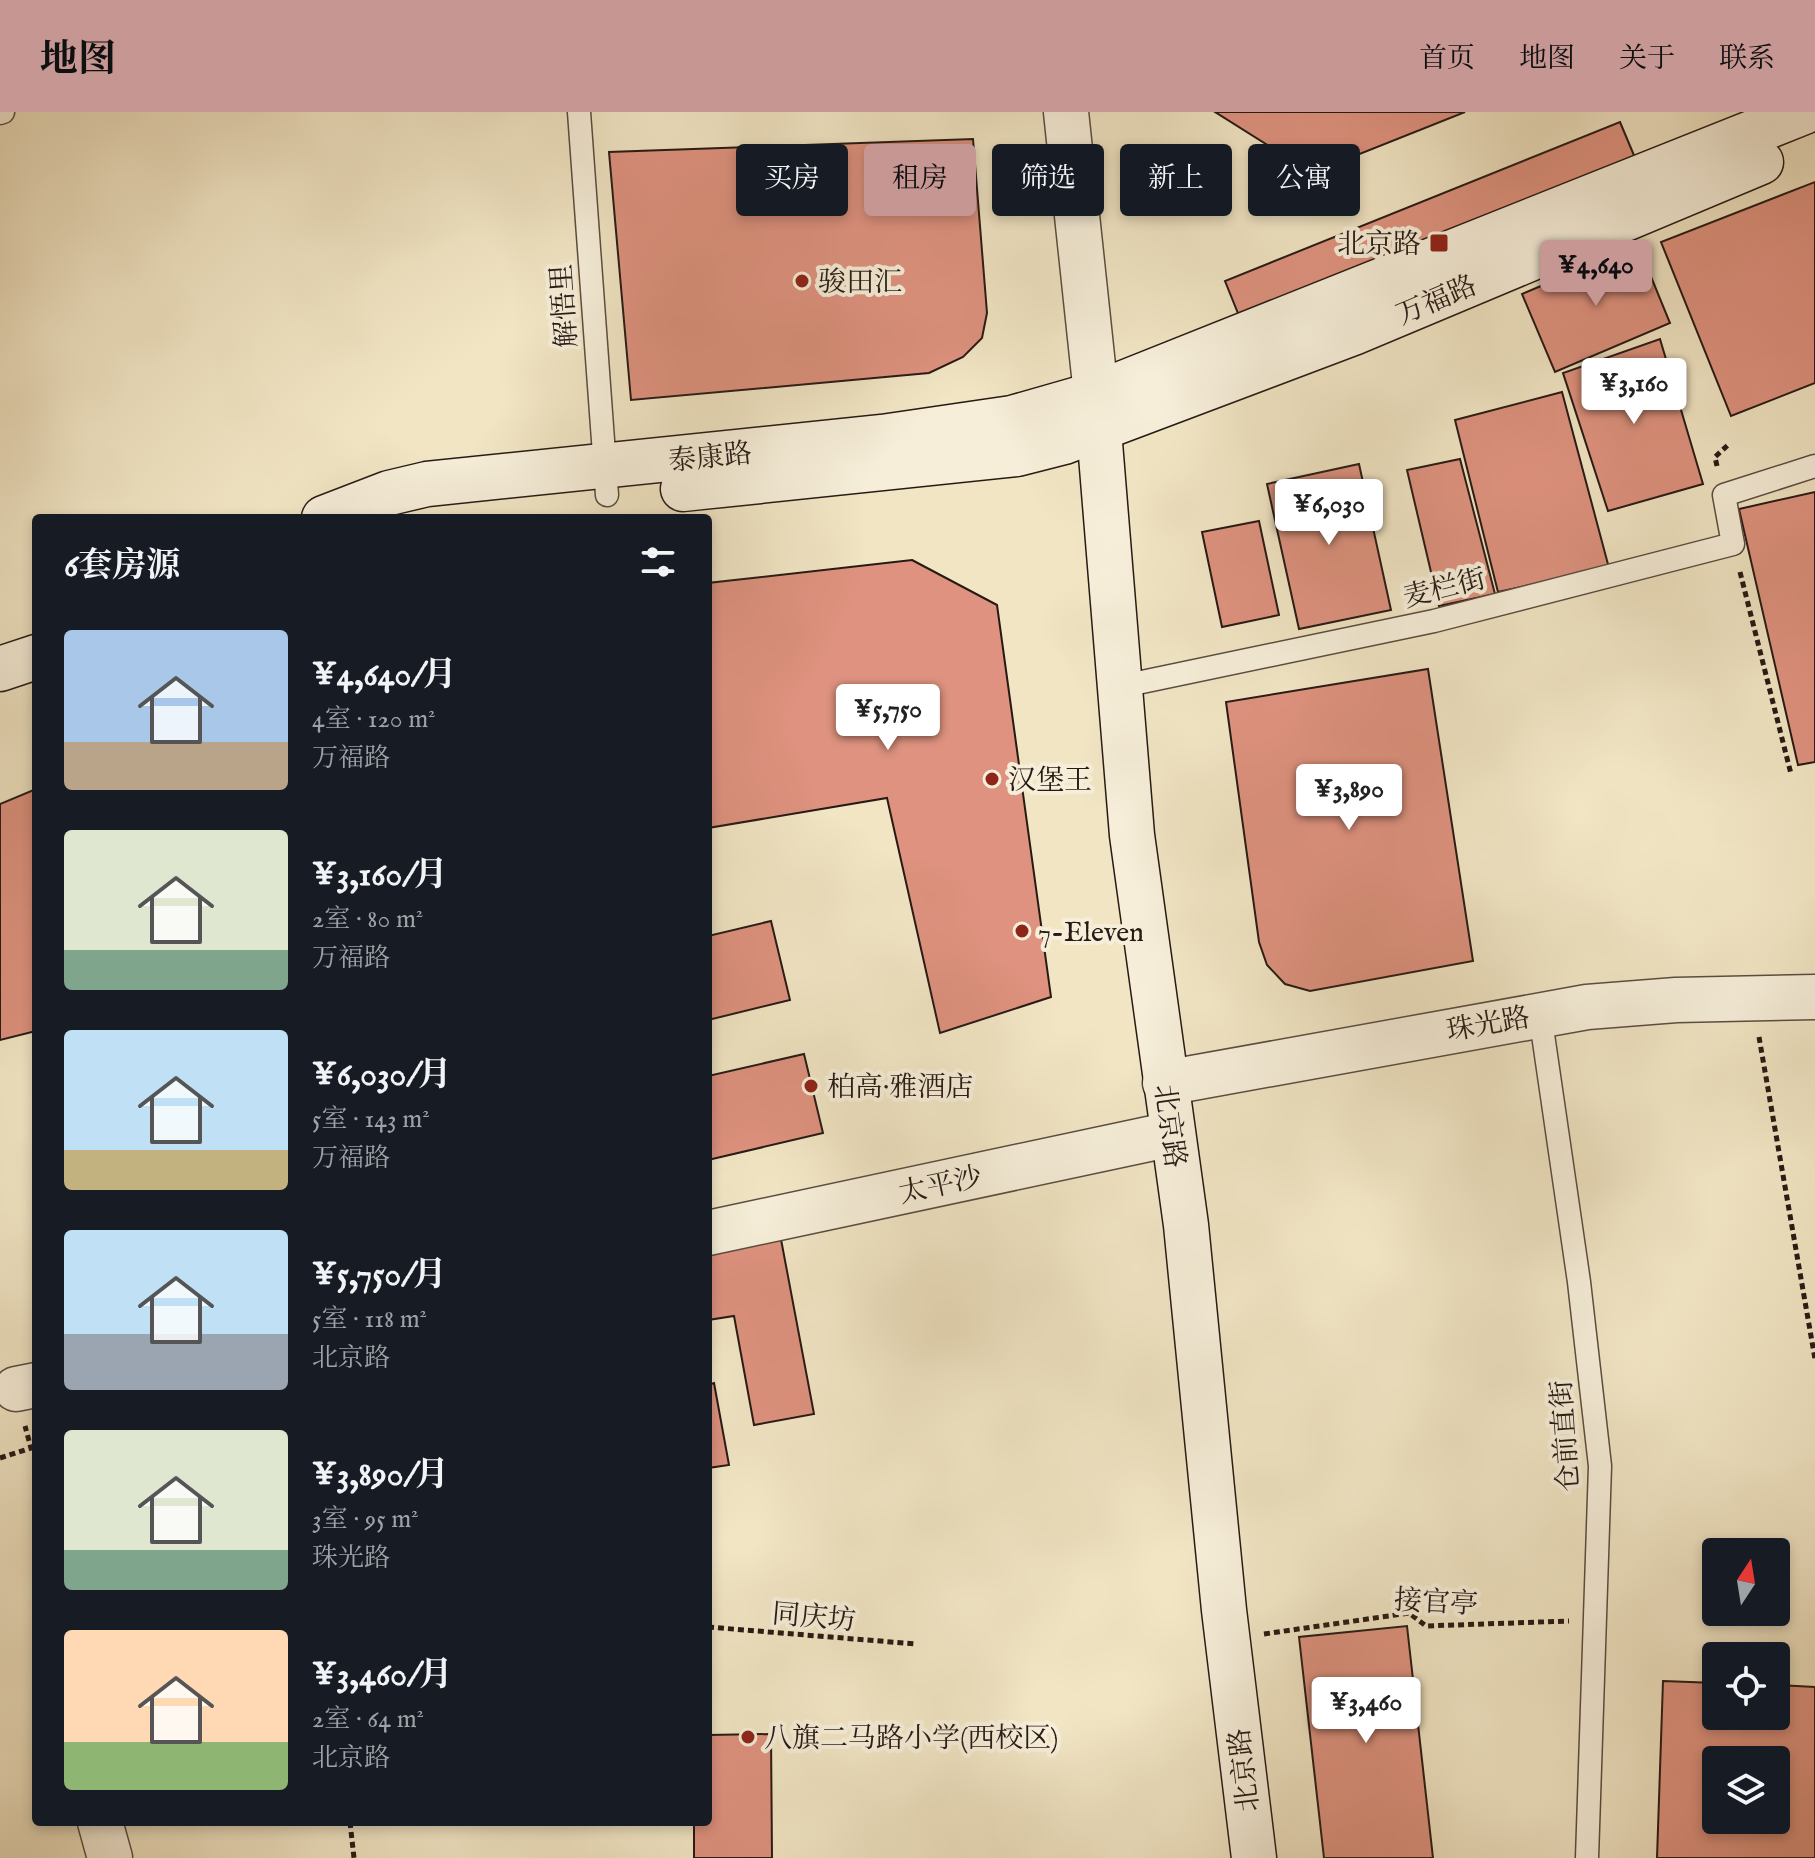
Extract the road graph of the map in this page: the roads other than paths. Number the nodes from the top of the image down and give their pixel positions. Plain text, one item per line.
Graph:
1 (579, 112) edge
2 (1066, 112) edge
3 (1804, 112) edge
4 (1815, 139) edge
5 (1096, 410) junction
6 (1815, 466) edge
7 (606, 481) junction
8 (334, 514) edge
9 (431, 514) edge
10 (32, 658) edge
11 (0, 669) edge
12 (32, 687) edge
13 (1118, 687) junction
14 (0, 698) edge
15 (1815, 997) edge
16 (1540, 1014) junction
17 (1165, 1083) junction
18 (1172, 1134) junction
19 (712, 1232) edge
20 (101, 1826) edge
21 (110, 1858) edge
22 (1254, 1858) edge
23 (1587, 1858) edge

1 - 7 lane, 解悟里
2 - 5 street, 北京路
3 - 5 street, 万福路
4 - 5 street, 万福路
5 - 7 street, 泰康路
5 - 13 street, 北京路
6 - 13 lane, 麦栏街
7 - 8 street, 泰康路
7 - 9 street, 泰康路
10 - 11 street
12 - 14 street
13 - 17 street, 北京路
15 - 16 street, 珠光路
16 - 17 street, 珠光路
16 - 23 lane, 仓前直街
17 - 18 street, 北京路
18 - 19 street, 太平沙
18 - 22 street, 北京路
20 - 21 street

